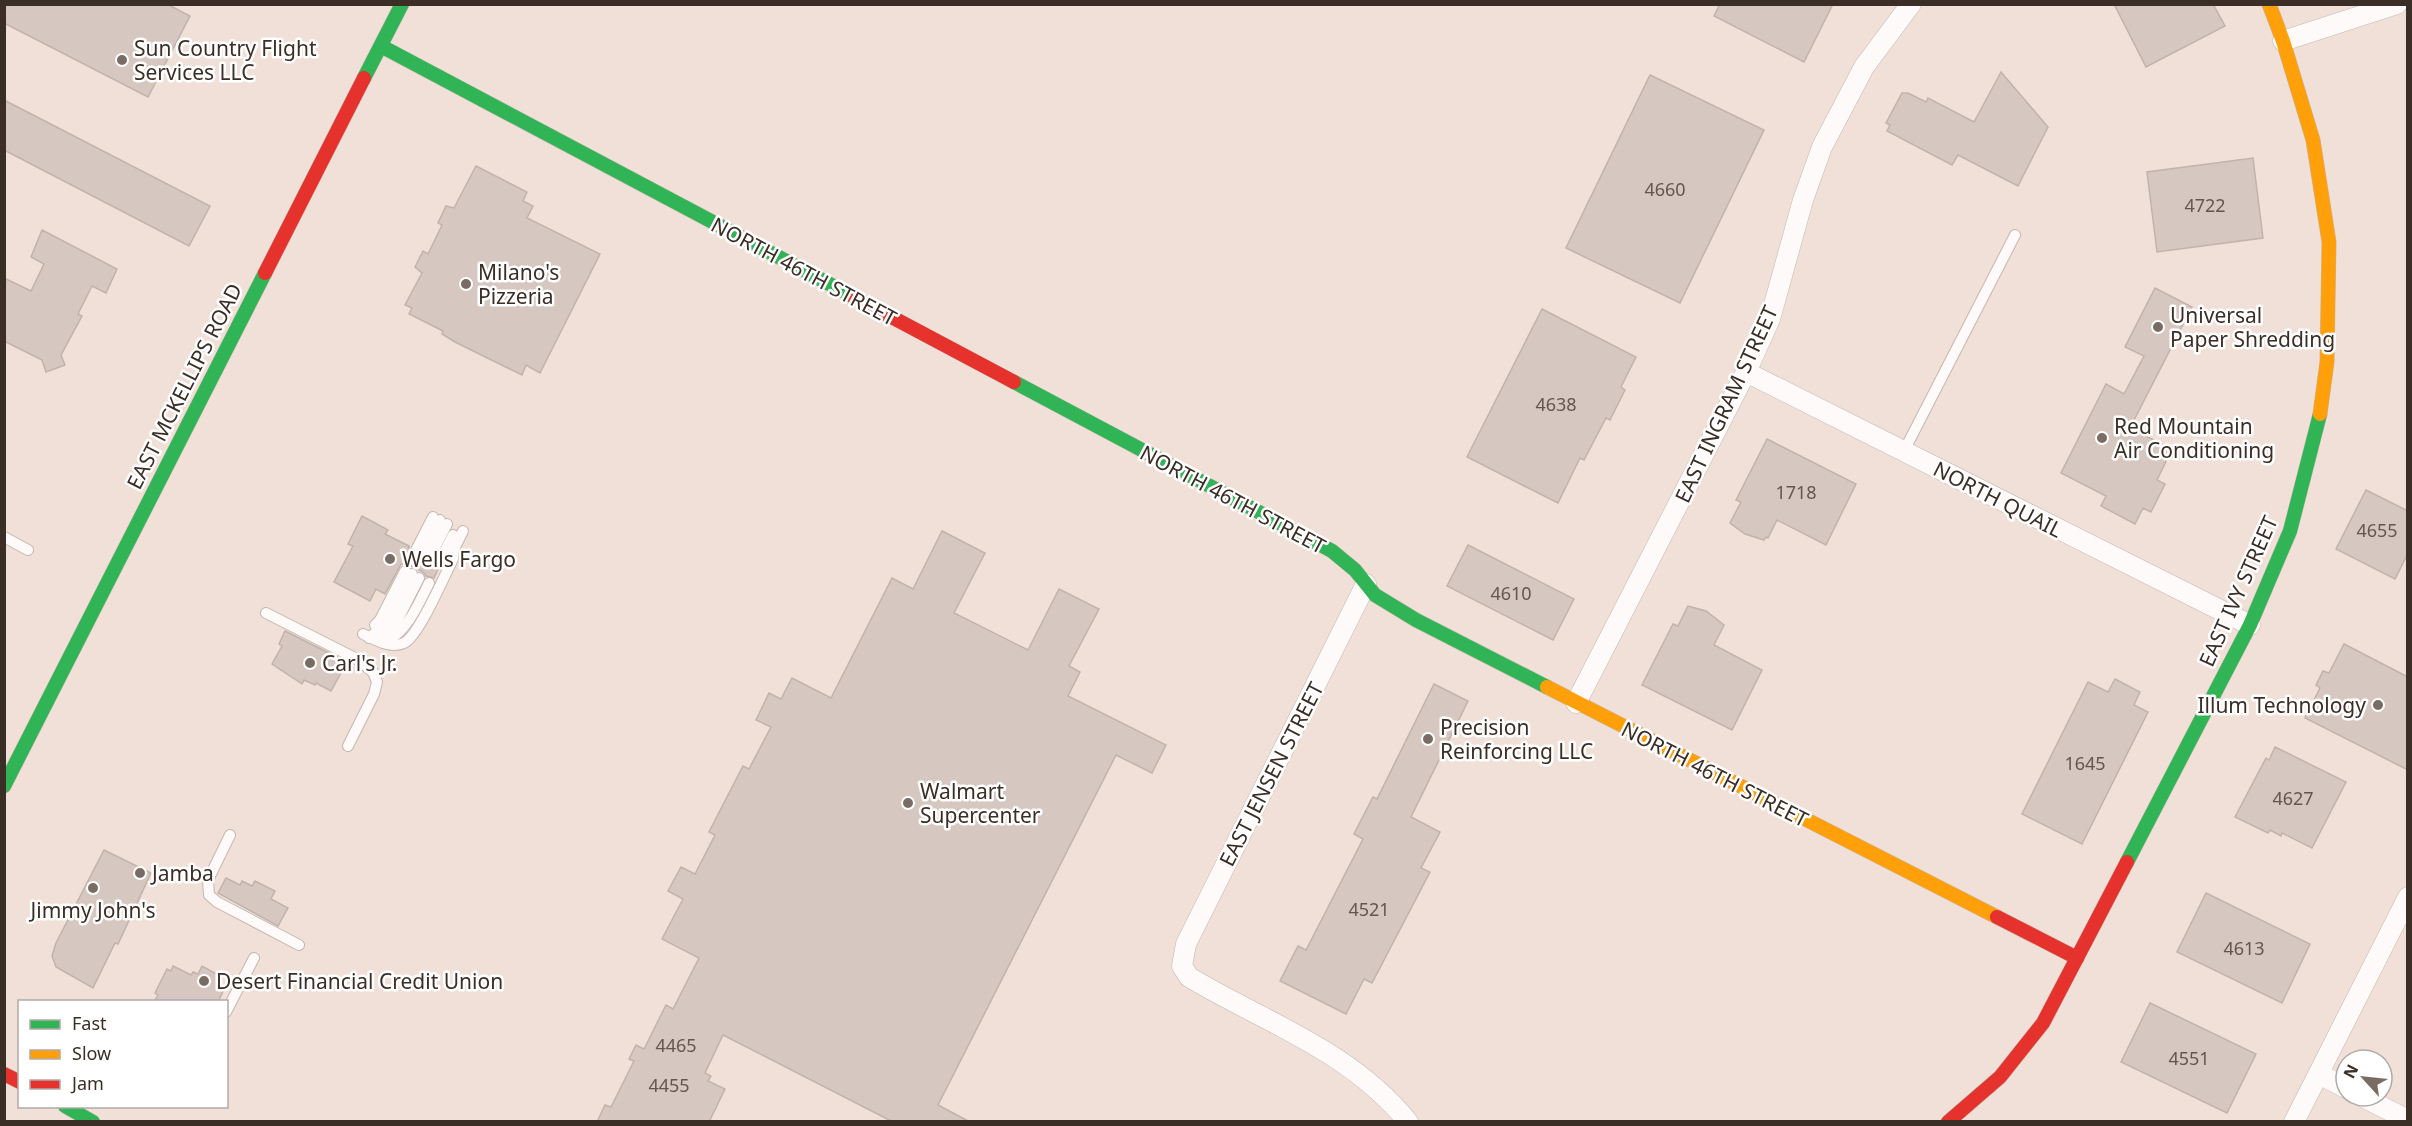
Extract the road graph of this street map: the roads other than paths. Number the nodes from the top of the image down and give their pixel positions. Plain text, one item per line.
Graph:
1 (402, 4) edge
2 (1911, 4) edge
3 (2269, 4) edge
4 (2397, 4) edge
5 (2283, 41) junction
6 (381, 46) junction
7 (2015, 235) dead end
8 (1746, 372) junction
9 (1904, 451) junction
10 (448, 524) junction
11 (4, 537) edge
12 (28, 550) dead end
13 (1366, 584) junction
14 (266, 613) dead end
15 (2250, 625) junction
16 (374, 639) junction
17 (1576, 704) junction
18 (348, 746) dead end
19 (4, 786) edge
20 (230, 835) dead end
21 (2408, 897) edge
22 (299, 945) dead end
23 (254, 958) dead end
24 (2077, 958) junction
25 (228, 1008) edge
26 (4, 1074) edge
27 (2319, 1074) junction
28 (18, 1081) edge
29 (2334, 1082) edge
30 (67, 1108) edge
31 (2384, 1108) edge
32 (2408, 1120) edge
33 (93, 1122) edge
34 (1408, 1122) edge
35 (1948, 1122) edge
36 (2294, 1122) edge

1 - 6 street, EAST MCKELLIPS ROAD
2 - 8 street, EAST INGRAM STREET
3 - 5 street, EAST IVY STREET
4 - 5 street
5 - 15 street, EAST IVY STREET
6 - 13 street, NORTH 46TH STREET
6 - 19 street, EAST MCKELLIPS ROAD
7 - 9 lane
8 - 9 street, NORTH QUAIL
8 - 17 street, EAST INGRAM STREET
9 - 15 street, NORTH QUAIL
10 - 10 lane
10 - 16 lane
11 - 12 lane
13 - 17 street, NORTH 46TH STREET
13 - 34 street, EAST JENSEN STREET
14 - 18 lane
15 - 24 street, EAST IVY STREET
16 - 16 lane
17 - 24 street, NORTH 46TH STREET
20 - 22 lane
21 - 27 street
23 - 25 lane
24 - 35 street, EAST IVY STREET
26 - 28 street
27 - 29 street
27 - 36 street
30 - 33 street
31 - 32 street

